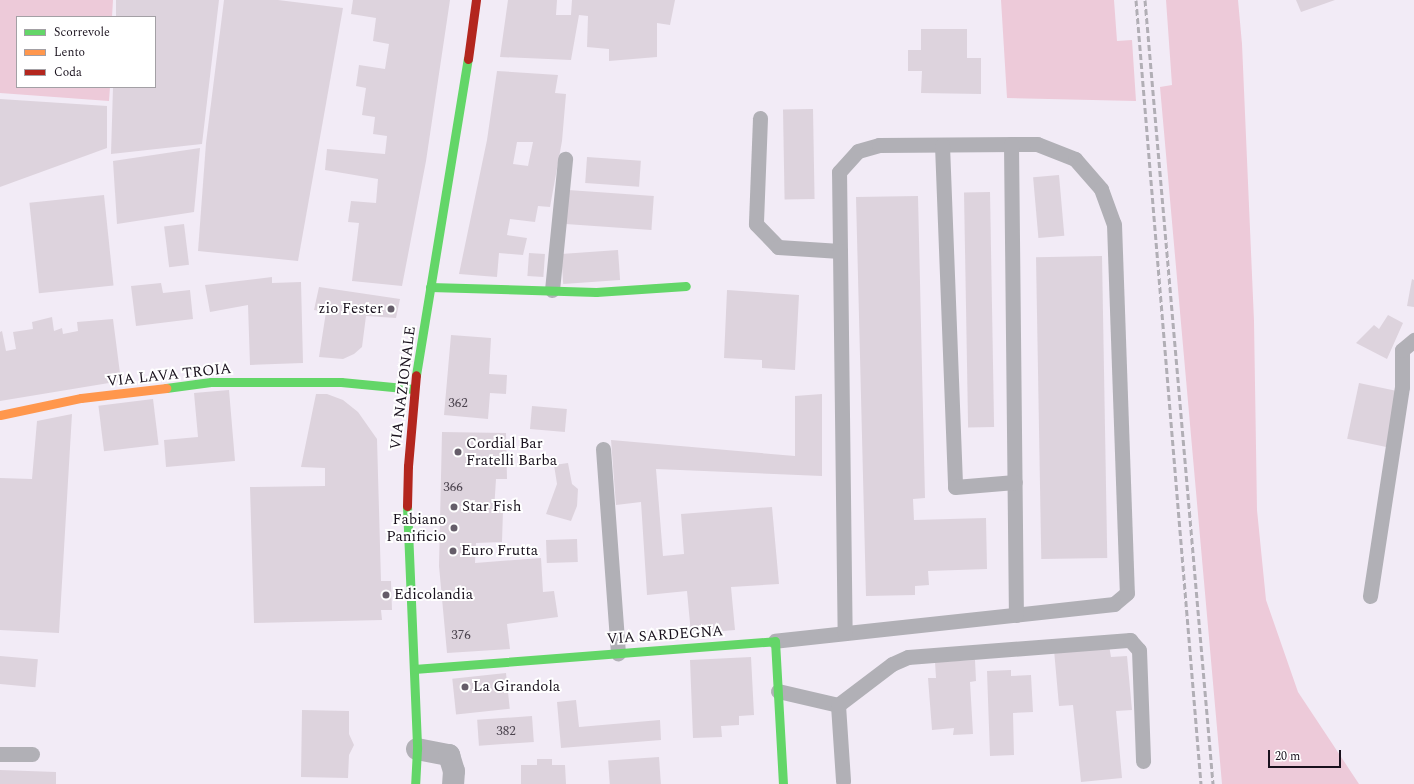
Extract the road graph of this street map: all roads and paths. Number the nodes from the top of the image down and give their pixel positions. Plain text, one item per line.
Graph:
1 (476, 0) edge
2 (760, 118) dead end
3 (1010, 144) junction
4 (942, 145) junction
5 (565, 159) dead end
6 (840, 251) junction
7 (686, 286) dead end
8 (430, 287) junction
9 (552, 290) junction
10 (1414, 340) edge
11 (414, 389) junction
12 (0, 416) edge
13 (603, 449) dead end
14 (1015, 482) junction
15 (1370, 596) dead end
16 (1016, 615) junction
17 (845, 634) junction
18 (775, 641) junction
19 (618, 653) junction
20 (414, 668) junction
21 (778, 691) junction
22 (838, 705) junction
23 (417, 749) junction
24 (0, 754) edge
25 (32, 754) dead end
26 (1143, 761) dead end
27 (843, 781) dead end
28 (415, 784) edge
29 (453, 784) edge
30 (783, 784) edge

1 - 8 street, VIA NAZIONALE
2 - 6 lane
3 - 4 lane
3 - 14 lane
3 - 16 lane
4 - 6 lane
4 - 14 lane
5 - 9 lane
6 - 17 lane
7 - 9 street
8 - 9 street
8 - 11 street, VIA NAZIONALE
10 - 15 lane
11 - 12 street, VIA LAVA TROIA
11 - 20 street, VIA NAZIONALE
13 - 19 lane
14 - 16 lane
16 - 17 lane
17 - 18 lane
18 - 19 street, VIA SARDEGNA
18 - 21 street
19 - 20 street, VIA SARDEGNA
20 - 23 street, VIA NAZIONALE
21 - 22 lane
21 - 30 street
22 - 26 lane
22 - 27 lane
23 - 28 street, VIA NAZIONALE
23 - 29 street
24 - 25 lane

